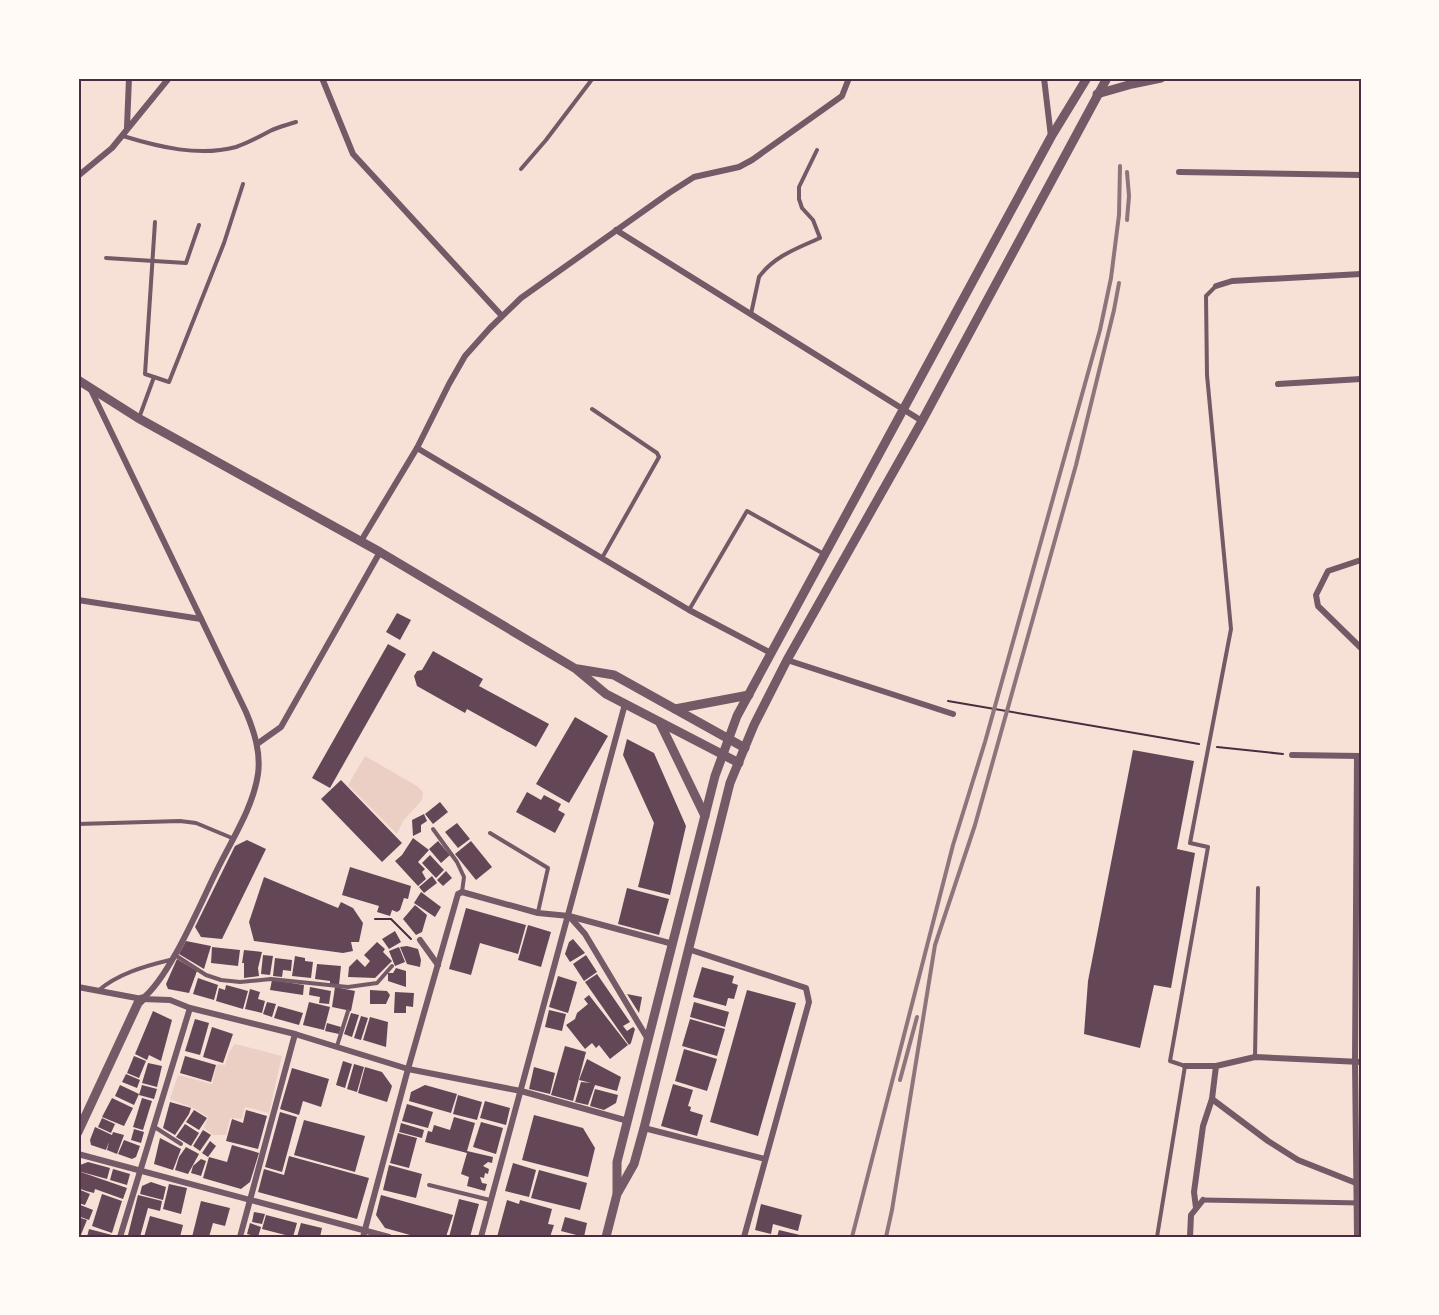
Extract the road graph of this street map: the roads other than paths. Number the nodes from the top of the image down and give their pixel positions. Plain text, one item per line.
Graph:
1 (129, 78) edge
2 (169, 78) edge
3 (322, 78) edge
4 (593, 78) edge
5 (849, 78) edge
6 (1044, 78) edge
7 (1087, 78) edge
8 (1107, 78) edge
9 (1161, 78) edge
10 (1097, 94) junction
11 (296, 122) dead end
12 (127, 128) junction
13 (123, 136) junction
14 (1051, 136) junction
15 (817, 150) dead end
16 (521, 169) dead end
17 (1179, 172) dead end
18 (1361, 175) edge
19 (78, 176) edge
20 (243, 184) dead end
21 (156, 222) dead end
22 (199, 225) dead end
23 (616, 230) junction
24 (106, 258) dead end
25 (153, 261) junction
26 (1361, 274) edge
27 (1216, 286) joint
28 (751, 315) junction
29 (502, 316) junction
30 (154, 377) junction
31 (1361, 379) edge
32 (78, 380) edge
33 (1278, 384) dead end
34 (91, 390) junction
35 (592, 410) dead end
36 (903, 410) junction
37 (138, 418) junction
38 (922, 421) junction
39 (417, 448) junction
40 (361, 541) junction
41 (380, 552) junction
42 (824, 554) junction
43 (602, 558) junction
44 (1361, 560) edge
45 (78, 600) edge
46 (689, 609) junction
47 (201, 620) junction
48 (1361, 648) edge
49 (771, 653) junction
50 (787, 660) junction
51 (576, 669) junction
52 (749, 694) junction
53 (625, 704) junction
54 (675, 709) junction
55 (953, 714) dead end
56 (660, 723) junction
57 (729, 739) junction
58 (257, 744) junction
59 (744, 748) junction
60 (723, 755) junction
61 (1292, 755) road end
62 (1359, 756) edge
63 (739, 763) junction
64 (705, 816) junction
65 (78, 824) edge
66 (433, 828) dead end
67 (490, 833) dead end
68 (232, 838) junction
69 (1258, 888) dead end
70 (462, 892) junction
71 (538, 913) junction
72 (569, 916) junction
73 (420, 940) road end
74 (673, 944) junction
75 (688, 949) junction
76 (173, 957) junction
77 (438, 965) junction
78 (392, 966) dead end
79 (78, 987) edge
80 (98, 991) junction
81 (142, 999) junction
82 (190, 1008) junction
83 (348, 1011) dead end
84 (295, 1034) junction
85 (648, 1041) junction
86 (337, 1046) junction
87 (1255, 1058) junction
88 (1358, 1062) edge
89 (1185, 1066) junction
90 (1216, 1066) junction
91 (408, 1069) junction
92 (521, 1091) junction
93 (1212, 1099) junction
94 (628, 1121) junction
95 (153, 1125) junction
96 (644, 1128) junction
97 (78, 1131) edge
98 (181, 1144) dead end
99 (78, 1154) edge
100 (765, 1159) junction
101 (139, 1170) junction
102 (1356, 1183) junction
103 (429, 1185) dead end
104 (617, 1194) junction
105 (491, 1200) junction
106 (1203, 1200) joint
107 (250, 1201) junction
108 (1359, 1203) edge
109 (1196, 1208) junction
110 (364, 1234) edge
111 (120, 1237) edge
112 (240, 1237) edge
113 (389, 1237) edge
114 (481, 1237) edge
115 (606, 1237) edge
116 (744, 1237) edge
117 (1157, 1237) edge
118 (1190, 1237) edge
119 (1357, 1237) edge

1 - 12 street
2 - 12 street
3 - 29 street
4 - 16 lane
5 - 23 street
6 - 14 street
7 - 14 street
8 - 10 street
9 - 10 street
10 - 38 street
11 - 13 lane
12 - 13 street
13 - 19 street
14 - 36 street
15 - 28 lane
17 - 18 street
20 - 30 lane
21 - 25 lane
22 - 25 lane
23 - 28 street
23 - 29 street
24 - 25 lane
25 - 30 lane
26 - 27 street
27 - 89 lane
28 - 36 street
29 - 39 street
30 - 37 lane
31 - 33 street
32 - 34 street
34 - 37 street
34 - 47 street
35 - 43 lane
36 - 38 street
36 - 42 street
37 - 40 street
38 - 50 street
39 - 40 street
39 - 43 street
40 - 41 street
41 - 51 street
41 - 58 street
42 - 46 lane
42 - 49 street
43 - 46 street
44 - 48 street
45 - 47 street
46 - 49 street
47 - 58 street
49 - 52 street
50 - 55 street
50 - 59 street
51 - 53 street
51 - 54 street
52 - 54 street
52 - 57 street
53 - 56 street
53 - 72 street
54 - 57 street
56 - 60 street
56 - 64 street
57 - 59 street
57 - 60 street
58 - 68 street
59 - 63 street
60 - 63 street
60 - 64 street
61 - 62 street
62 - 88 street
63 - 75 street
64 - 74 street
65 - 68 lane
66 - 70 lane
67 - 71 lane
68 - 76 street
69 - 87 lane
70 - 71 street
70 - 77 street
71 - 72 street
72 - 74 street
72 - 85 street
72 - 92 street
73 - 77 street
74 - 85 street
75 - 96 street
75 - 100 street
76 - 78 lane
76 - 80 lane
76 - 81 street
77 - 91 street
79 - 80 street
80 - 81 street
81 - 82 street
81 - 97 street
82 - 84 street
82 - 95 street
83 - 86 lane
84 - 86 street
84 - 107 street
85 - 94 street
86 - 91 street
87 - 88 street
87 - 90 street
88 - 102 street
89 - 90 street
89 - 117 lane
90 - 93 street
91 - 92 street
91 - 110 street
92 - 94 street
92 - 105 street
93 - 102 street
93 - 109 street
94 - 104 street
95 - 98 lane
95 - 101 street
96 - 100 street
96 - 104 street
99 - 101 street
100 - 116 street
101 - 107 street
101 - 111 street
102 - 108 street
103 - 105 lane
104 - 115 street
105 - 114 street
106 - 108 street
106 - 109 street
107 - 110 street
107 - 112 street
108 - 119 street
109 - 118 street
110 - 113 street

